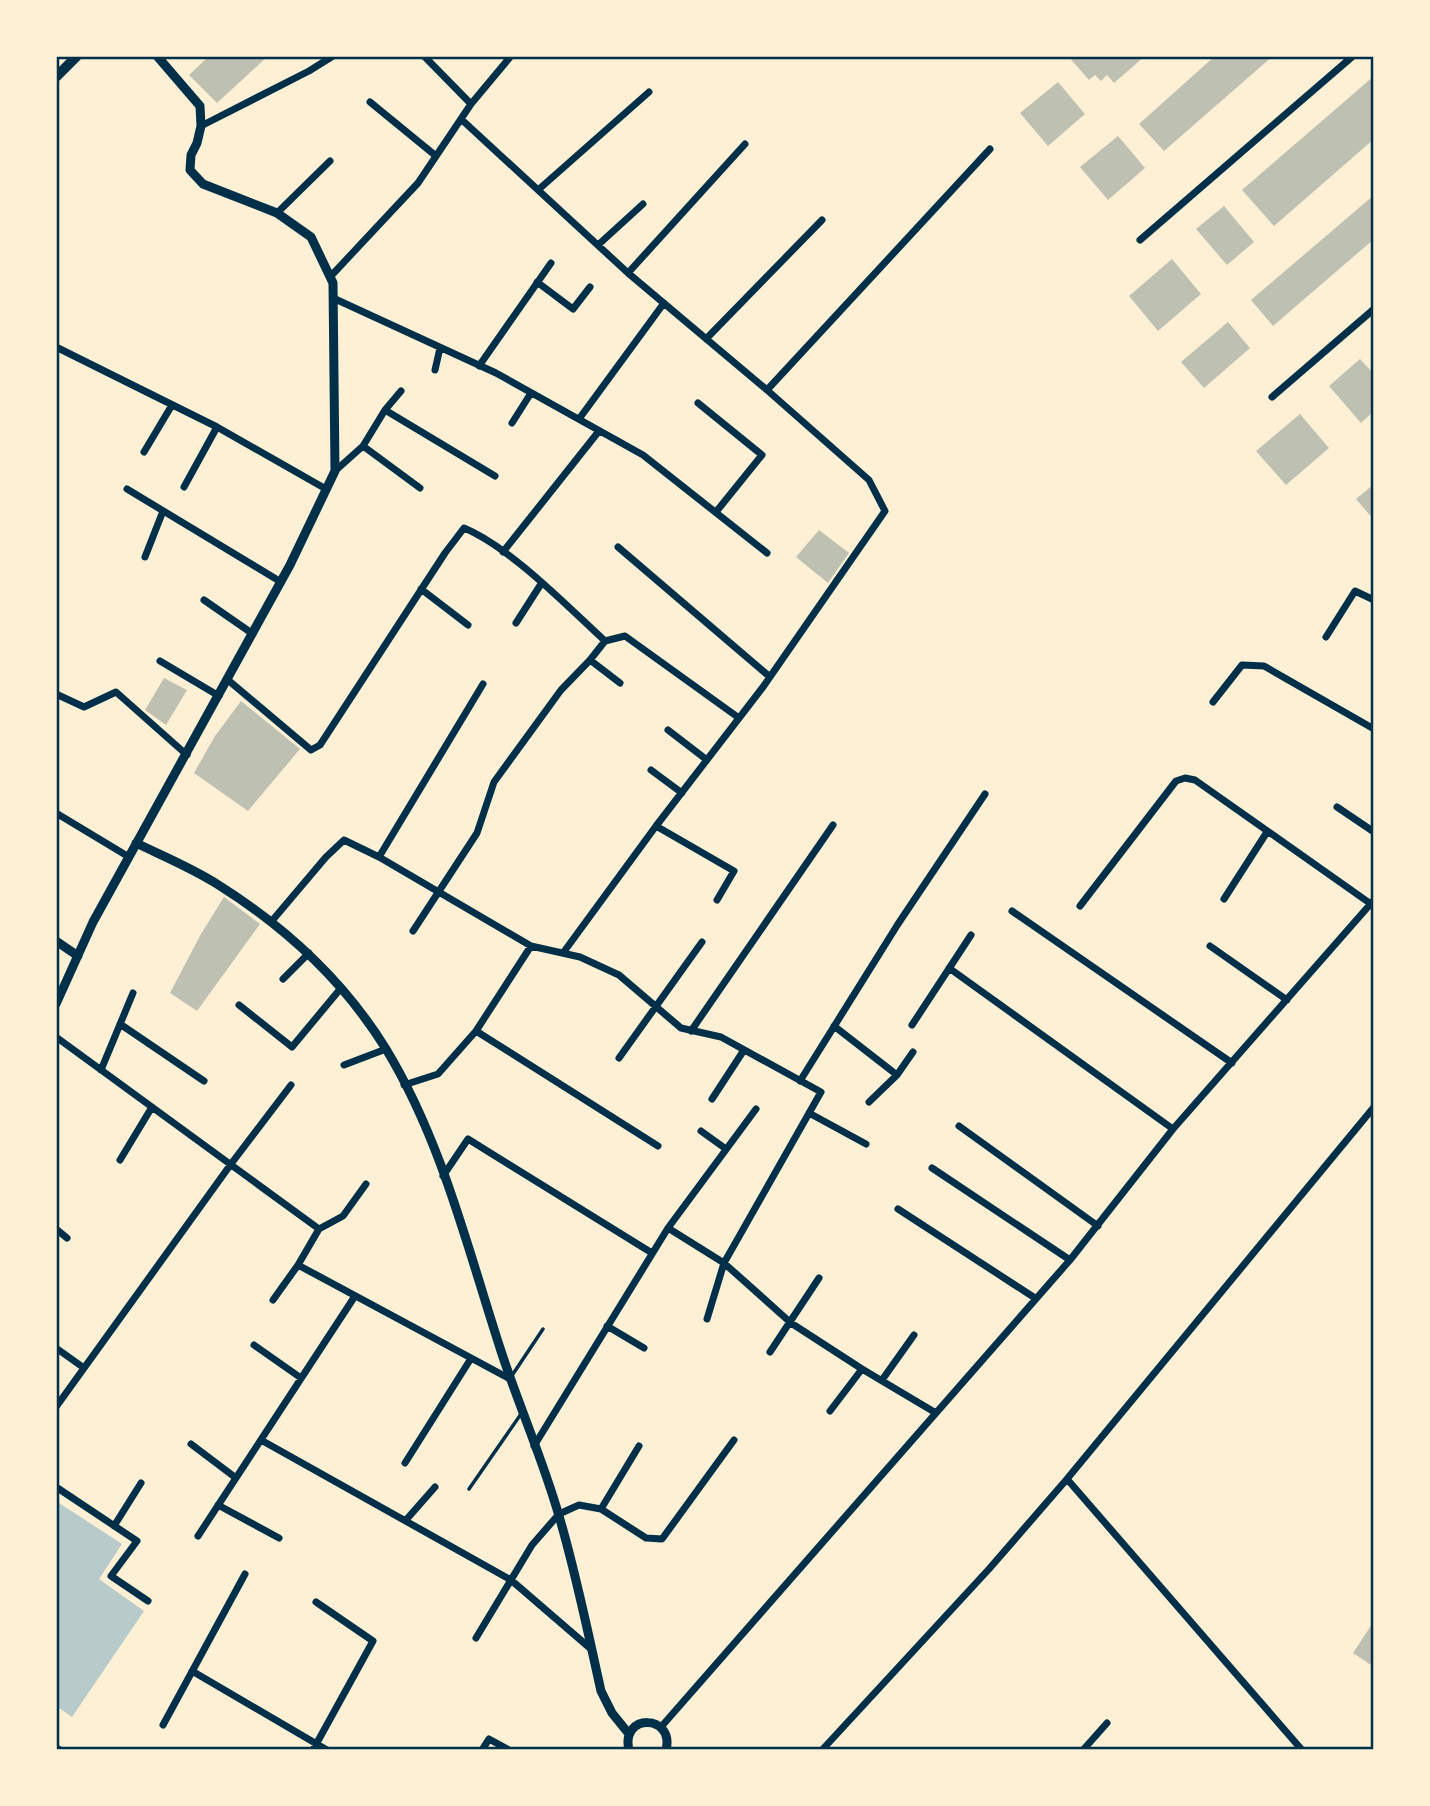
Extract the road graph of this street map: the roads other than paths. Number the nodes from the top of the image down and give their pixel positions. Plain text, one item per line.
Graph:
1 (77, 56) edge
2 (158, 56) edge
3 (333, 56) edge
4 (424, 56) edge
5 (511, 56) edge
6 (1353, 56) edge
7 (56, 77) edge
8 (649, 92) dead end
9 (370, 102) dead end
10 (471, 104) junction
11 (461, 119) junction
12 (201, 127) junction
13 (745, 144) dead end
14 (990, 149) dead end
15 (436, 156) junction
16 (330, 161) dead end
17 (538, 190) junction
18 (643, 204) dead end
19 (277, 213) junction
20 (822, 220) dead end
21 (1140, 240) dead end
22 (598, 245) junction
23 (551, 262) dead end
24 (628, 273) junction
25 (330, 277) junction
26 (537, 282) junction
27 (590, 286) dead end
28 (333, 298) junction
29 (664, 303) junction
30 (1374, 309) edge
31 (706, 339) junction
32 (56, 348) edge
33 (440, 348) junction
34 (480, 366) junction
35 (435, 370) dead end
36 (766, 390) junction
37 (401, 391) dead end
38 (531, 393) junction
39 (1272, 397) dead end
40 (698, 403) dead end
41 (172, 405) junction
42 (385, 411) junction
43 (579, 419) junction
44 (512, 423) dead end
45 (217, 427) junction
46 (599, 431) junction
47 (363, 446) junction
48 (144, 452) dead end
49 (335, 471) junction
50 (495, 476) dead end
51 (184, 487) dead end
52 (420, 488) dead end
53 (127, 489) dead end
54 (326, 489) junction
55 (163, 510) junction
56 (716, 512) junction
57 (618, 547) dead end
58 (503, 552) junction
59 (767, 553) dead end
60 (145, 557) dead end
61 (281, 582) junction
62 (541, 584) junction
63 (421, 589) junction
64 (204, 600) dead end
65 (1374, 600) edge
66 (516, 624) dead end
67 (468, 625) dead end
68 (253, 634) junction
69 (1326, 638) dead end
70 (605, 641) junction
71 (590, 660) junction
72 (160, 661) dead end
73 (770, 677) junction
74 (228, 680) junction
75 (620, 683) dead end
76 (483, 684) dead end
77 (56, 694) edge
78 (219, 696) junction
79 (1213, 702) dead end
80 (739, 718) junction
81 (1374, 729) edge
82 (668, 730) dead end
83 (187, 755) junction
84 (707, 760) junction
85 (651, 769) dead end
86 (682, 793) junction
87 (985, 794) dead end
88 (1337, 807) dead end
89 (56, 813) edge
90 (834, 825) dead end
91 (656, 826) junction
92 (1267, 832) junction
93 (1374, 832) edge
94 (136, 843) junction
95 (129, 857) junction
96 (379, 857) junction
97 (438, 891) junction
98 (1224, 898) dead end
99 (718, 900) dead end
100 (1372, 902) edge
101 (1080, 906) dead end
102 (1012, 911) dead end
103 (271, 922) junction
104 (413, 931) dead end
105 (971, 935) dead end
106 (56, 941) edge
107 (702, 942) dead end
108 (531, 946) junction
109 (1210, 946) dead end
110 (309, 953) junction
111 (563, 953) junction
112 (78, 956) junction
113 (949, 968) junction
114 (283, 978) dead end
115 (341, 988) junction
116 (133, 993) dead end
117 (1287, 1000) junction
118 (56, 1004) edge
119 (239, 1005) dead end
120 (656, 1006) junction
121 (120, 1024) junction
122 (912, 1026) dead end
123 (834, 1027) junction
124 (476, 1031) junction
125 (691, 1031) junction
126 (56, 1037) edge
127 (386, 1049) junction
128 (744, 1050) junction
129 (914, 1052) dead end
130 (618, 1058) dead end
131 (1233, 1063) junction
132 (344, 1065) dead end
133 (101, 1070) junction
134 (897, 1075) junction
135 (204, 1081) dead end
136 (800, 1081) junction
137 (291, 1085) dead end
138 (404, 1085) junction
139 (712, 1099) dead end
140 (869, 1102) dead end
141 (152, 1107) junction
142 (1374, 1107) edge
143 (756, 1109) dead end
144 (809, 1113) junction
145 (960, 1126) dead end
146 (1173, 1129) junction
147 (701, 1131) dead end
148 (866, 1144) dead end
149 (658, 1146) dead end
150 (726, 1149) junction
151 (120, 1160) dead end
152 (231, 1164) junction
153 (932, 1168) dead end
154 (443, 1175) junction
155 (366, 1184) dead end
156 (898, 1209) dead end
157 (1098, 1226) junction
158 (668, 1228) junction
159 (56, 1229) edge
160 (319, 1229) junction
161 (67, 1238) dead end
162 (652, 1253) junction
163 (1070, 1260) junction
164 (724, 1263) junction
165 (298, 1265) junction
166 (819, 1278) dead end
167 (355, 1296) junction
168 (1035, 1298) junction
169 (273, 1300) dead end
170 (707, 1319) dead end
171 (791, 1322) junction
172 (607, 1326) junction
173 (543, 1329) dead end
174 (914, 1335) dead end
175 (254, 1345) dead end
176 (56, 1348) edge
177 (644, 1348) dead end
178 (770, 1352) dead end
179 (470, 1360) junction
180 (84, 1368) junction
181 (862, 1369) junction
182 (301, 1378) junction
183 (510, 1379) junction
184 (882, 1380) junction
185 (56, 1407) edge
186 (830, 1411) dead end
187 (522, 1412) junction
188 (936, 1413) junction
189 (261, 1440) junction
190 (734, 1440) dead end
191 (191, 1444) dead end
192 (639, 1446) dead end
193 (534, 1447) junction
194 (405, 1463) dead end
195 (236, 1478) junction
196 (1067, 1479) junction
197 (141, 1483) dead end
198 (56, 1487) edge
199 (435, 1487) dead end
200 (468, 1489) dead end
201 (218, 1505) junction
202 (601, 1510) junction
203 (559, 1514) junction
204 (405, 1520) junction
205 (114, 1526) junction
206 (198, 1536) dead end
207 (279, 1538) dead end
208 (245, 1574) dead end
209 (511, 1580) junction
210 (148, 1601) dead end
211 (316, 1602) dead end
212 (476, 1638) dead end
213 (592, 1650) junction
214 (192, 1671) junction
215 (1107, 1723) dead end
216 (163, 1725) dead end
217 (661, 1727) junction
218 (629, 1734) junction
219 (315, 1747) edge
220 (668, 1749) edge
221 (327, 1750) edge
222 (482, 1750) edge
223 (509, 1750) edge
224 (629, 1750) edge
225 (822, 1750) edge
226 (1083, 1750) edge
227 (1302, 1750) edge

1 - 7 main road
2 - 12 street
3 - 12 street
4 - 10 street
5 - 10 street
6 - 21 street
8 - 17 street
9 - 15 street
10 - 11 street
11 - 15 street
11 - 17 street
12 - 19 street
13 - 24 street
14 - 36 street
15 - 25 street
16 - 19 street
17 - 22 street
18 - 22 street
19 - 25 street
20 - 31 street
22 - 24 street
23 - 26 street
24 - 29 street
25 - 28 street
26 - 27 street
26 - 34 street
28 - 33 street
28 - 49 street
29 - 31 street
29 - 43 street
30 - 39 street
31 - 36 street
32 - 41 street
33 - 34 street
33 - 35 street
34 - 38 street
36 - 73 street
37 - 42 street
38 - 43 street
38 - 44 street
40 - 56 street
41 - 45 street
41 - 48 street
42 - 47 street
42 - 50 street
43 - 46 street
45 - 51 street
45 - 54 street
46 - 56 street
46 - 58 street
47 - 49 street
47 - 52 street
49 - 54 street
53 - 55 street
54 - 61 street
55 - 60 street
55 - 61 street
56 - 59 street
57 - 73 street
58 - 62 street
58 - 63 street
61 - 68 street
62 - 66 street
62 - 70 street
63 - 67 street
63 - 74 street
64 - 68 street
65 - 69 street
68 - 74 street
70 - 71 street
70 - 80 street
71 - 75 street
71 - 97 street
72 - 78 street
73 - 80 street
74 - 78 street
76 - 96 street
77 - 83 street
78 - 83 street
79 - 81 street
80 - 84 street
82 - 84 street
83 - 94 street
84 - 86 street
85 - 86 street
86 - 91 street
87 - 123 street
88 - 93 street
89 - 95 street
90 - 125 street
91 - 99 street
91 - 111 street
92 - 98 street
92 - 100 street
92 - 101 street
94 - 95 street
94 - 103 street
95 - 112 street
96 - 97 street
96 - 103 street
97 - 104 street
97 - 108 street
100 - 117 street
102 - 131 street
103 - 110 street
105 - 113 street
106 - 112 street
107 - 120 street
108 - 111 street
108 - 124 street
109 - 117 street
110 - 114 street
110 - 115 street
111 - 120 street
112 - 118 street
113 - 122 street
113 - 146 street
115 - 119 street
115 - 127 street
116 - 121 street
117 - 131 street
120 - 125 street
120 - 130 street
121 - 133 street
121 - 135 street
123 - 134 street
123 - 136 street
124 - 138 street
124 - 149 street
125 - 128 street
126 - 133 street
127 - 132 street
127 - 138 street
128 - 136 street
128 - 139 street
129 - 134 street
131 - 146 street
133 - 141 street
134 - 140 street
136 - 144 street
137 - 152 street
138 - 154 street
141 - 151 street
141 - 152 street
142 - 196 street
143 - 150 street
144 - 148 street
144 - 164 street
145 - 157 street
146 - 157 street
147 - 150 street
150 - 158 street
152 - 160 street
152 - 180 street
153 - 163 street
154 - 162 street
154 - 183 street
155 - 160 street
156 - 168 street
157 - 163 street
158 - 162 street
158 - 164 street
159 - 161 street
160 - 165 street
162 - 172 street
163 - 168 street
164 - 170 street
164 - 171 street
165 - 167 street
165 - 169 street
166 - 171 street
167 - 179 street
167 - 182 street
168 - 188 street
171 - 178 street
171 - 181 street
172 - 177 street
172 - 193 street
173 - 183 lane
174 - 184 street
175 - 182 street
176 - 180 street
179 - 183 street
179 - 194 street
180 - 185 street
181 - 184 street
181 - 186 street
182 - 189 street
183 - 187 street
184 - 188 street
187 - 193 street
187 - 200 lane
188 - 217 street
189 - 195 street
189 - 204 street
190 - 202 street
191 - 195 street
192 - 202 street
193 - 203 street
195 - 201 street
196 - 225 street
196 - 227 street
197 - 205 street
198 - 205 street
199 - 204 street
201 - 206 street
201 - 207 street
202 - 203 street
203 - 209 street
203 - 213 street
204 - 209 street
205 - 210 street
208 - 214 street
209 - 212 street
209 - 213 street
211 - 219 street
213 - 218 street
214 - 216 street
214 - 219 street
215 - 226 street
217 - 218 street
217 - 220 street
218 - 224 street
219 - 221 street
222 - 223 street

